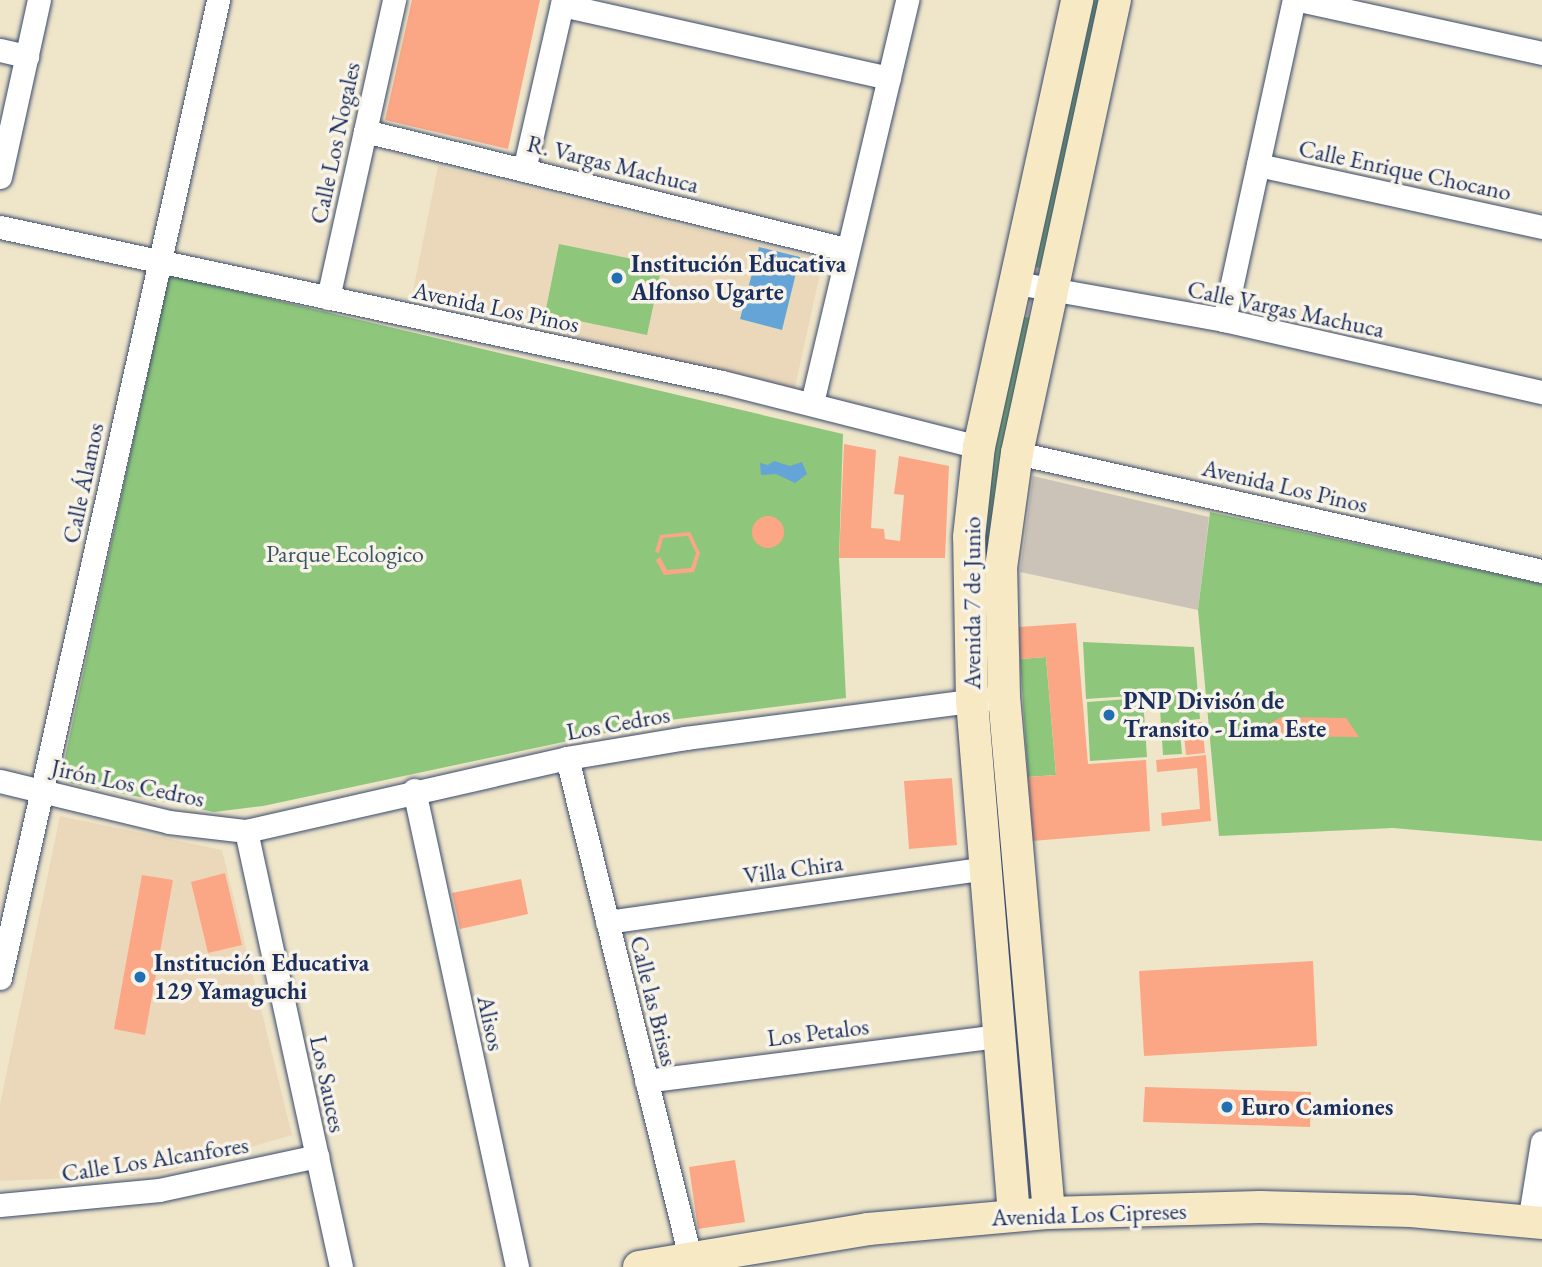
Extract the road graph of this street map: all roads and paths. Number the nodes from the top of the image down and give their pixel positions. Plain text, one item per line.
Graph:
1 (40, 0) edge
2 (218, 0) edge
3 (394, 0) edge
4 (907, 0) edge
5 (1077, 0) edge
6 (1115, 0) edge
7 (1297, 0) edge
8 (562, 3) edge
9 (0, 50) edge
10 (1542, 53) edge
11 (27, 55) junction
12 (889, 78) junction
13 (365, 131) junction
14 (1258, 165) junction
15 (524, 170) junction
16 (0, 177) edge
17 (0, 227) edge
18 (1542, 227) edge
19 (848, 250) junction
20 (158, 262) junction
21 (1017, 283) junction
22 (1055, 290) junction
23 (328, 298) junction
24 (1224, 320) junction
25 (1542, 392) edge
26 (812, 403) junction
27 (979, 447) junction
28 (1017, 453) junction
29 (1542, 571) edge
30 (1004, 697) junction
31 (972, 701) junction
32 (567, 758) junction
33 (0, 781) edge
34 (414, 790) junction
35 (41, 791) junction
36 (246, 831) junction
37 (985, 868) junction
38 (607, 922) junction
39 (0, 978) edge
40 (997, 1036) junction
41 (646, 1081) junction
42 (1542, 1142) edge
43 (317, 1156) junction
44 (0, 1205) edge
45 (1049, 1213) junction
46 (1014, 1215) junction
47 (1536, 1222) edge
48 (690, 1257) junction
49 (341, 1267) edge
50 (517, 1267) edge
51 (639, 1267) edge

1 - 11 street
2 - 20 street, Calle Álamos
3 - 13 street, Calle Los Nogales
4 - 12 street
5 - 21 street, Avenida 7 de Junio
6 - 22 street, Avenida 7 de Junio
7 - 10 street
7 - 14 street
8 - 12 street
8 - 15 street
9 - 11 street
11 - 16 street
12 - 19 street
13 - 15 street, R. Vargas Machuca
13 - 23 street, Calle Los Nogales
14 - 18 street, Calle Enrique Chocano
14 - 24 street
15 - 19 street, R. Vargas Machuca
17 - 20 street, Avenida Los Pinos
19 - 26 street
20 - 23 street, Avenida Los Pinos
20 - 35 street, Calle Álamos
21 - 22 street, Calle Vargas Machuca
21 - 27 street, Avenida 7 de Junio
22 - 24 street, Calle Vargas Machuca
22 - 28 street, Avenida 7 de Junio
23 - 26 street, Avenida Los Pinos
24 - 25 street, Calle Vargas Machuca
26 - 27 street, Avenida Los Pinos
27 - 31 street, Avenida 7 de Junio
28 - 29 street, Avenida Los Pinos
28 - 30 street, Avenida 7 de Junio
30 - 31 street, Los Cedros
30 - 45 street, Avenida 7 de Junio
31 - 32 street, Los Cedros
31 - 37 street, Avenida 7 de Junio
32 - 34 street, Los Cedros
32 - 38 street, Calle las Brisas
33 - 35 street, Jirón Los Cedros
34 - 36 street, Los Cedros
34 - 50 street, Alisos
35 - 36 street, Jirón Los Cedros
35 - 39 street, Calle Álamos
36 - 43 street, Los Sauces
37 - 38 street, Villa Chira
37 - 40 street, Avenida 7 de Junio
38 - 41 street, Calle las Brisas
40 - 41 street, Los Petalos
40 - 46 street, Avenida 7 de Junio
41 - 48 street, Calle las Brisas
42 - 47 street
43 - 44 street, Calle Los Alcanfores
43 - 49 street, Los Sauces
45 - 46 street, Avenida Los Cipreses
45 - 47 street, Avenida Los Cipreses
46 - 48 street, Avenida Los Cipreses
48 - 51 street, Avenida Los Cipreses

